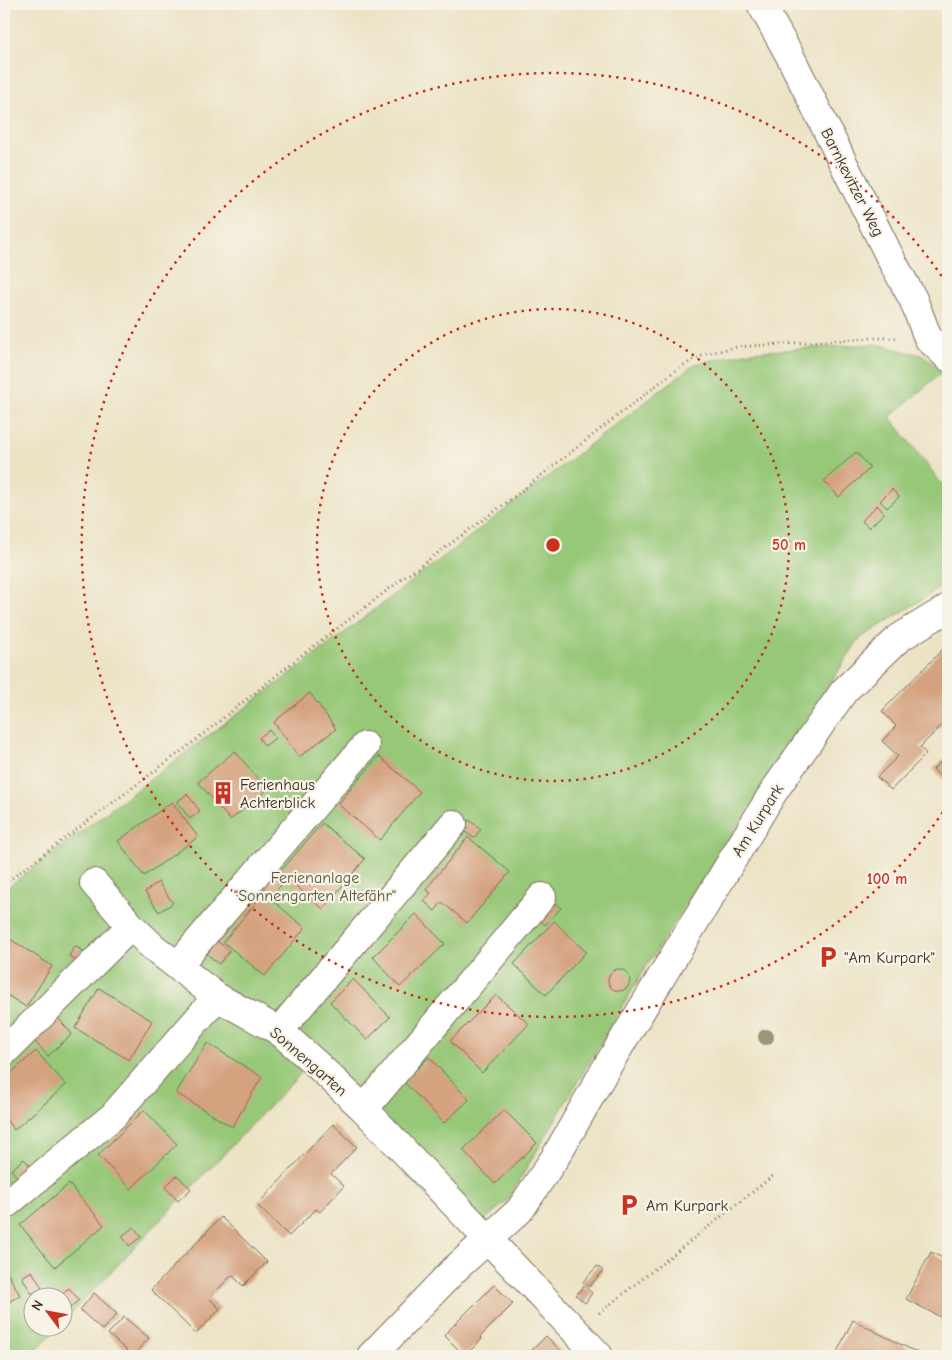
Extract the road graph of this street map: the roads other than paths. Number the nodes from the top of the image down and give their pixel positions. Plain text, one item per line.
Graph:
1 (761, 4) edge
2 (948, 357) edge
3 (948, 608) edge
4 (365, 746) dead end
5 (453, 824) dead end
6 (94, 883) dead end
7 (542, 897) dead end
8 (131, 926) junction
9 (178, 965) junction
10 (217, 997) junction
11 (279, 1031) junction
12 (4, 1052) edge
13 (364, 1109) junction
14 (4, 1206) edge
15 (488, 1238) junction
16 (371, 1356) edge
17 (599, 1356) edge

1 - 2 street, Barnkevitzer Weg
3 - 15 street, Am Kurpark
4 - 9 street
5 - 11 street
6 - 8 street, Sonnengarten
7 - 13 street
8 - 9 street, Sonnengarten
8 - 12 street
9 - 10 street, Sonnengarten
10 - 11 street, Sonnengarten
10 - 14 street
11 - 13 street, Sonnengarten
13 - 15 street, Sonnengarten
15 - 16 street, Am Kurpark
15 - 17 street

